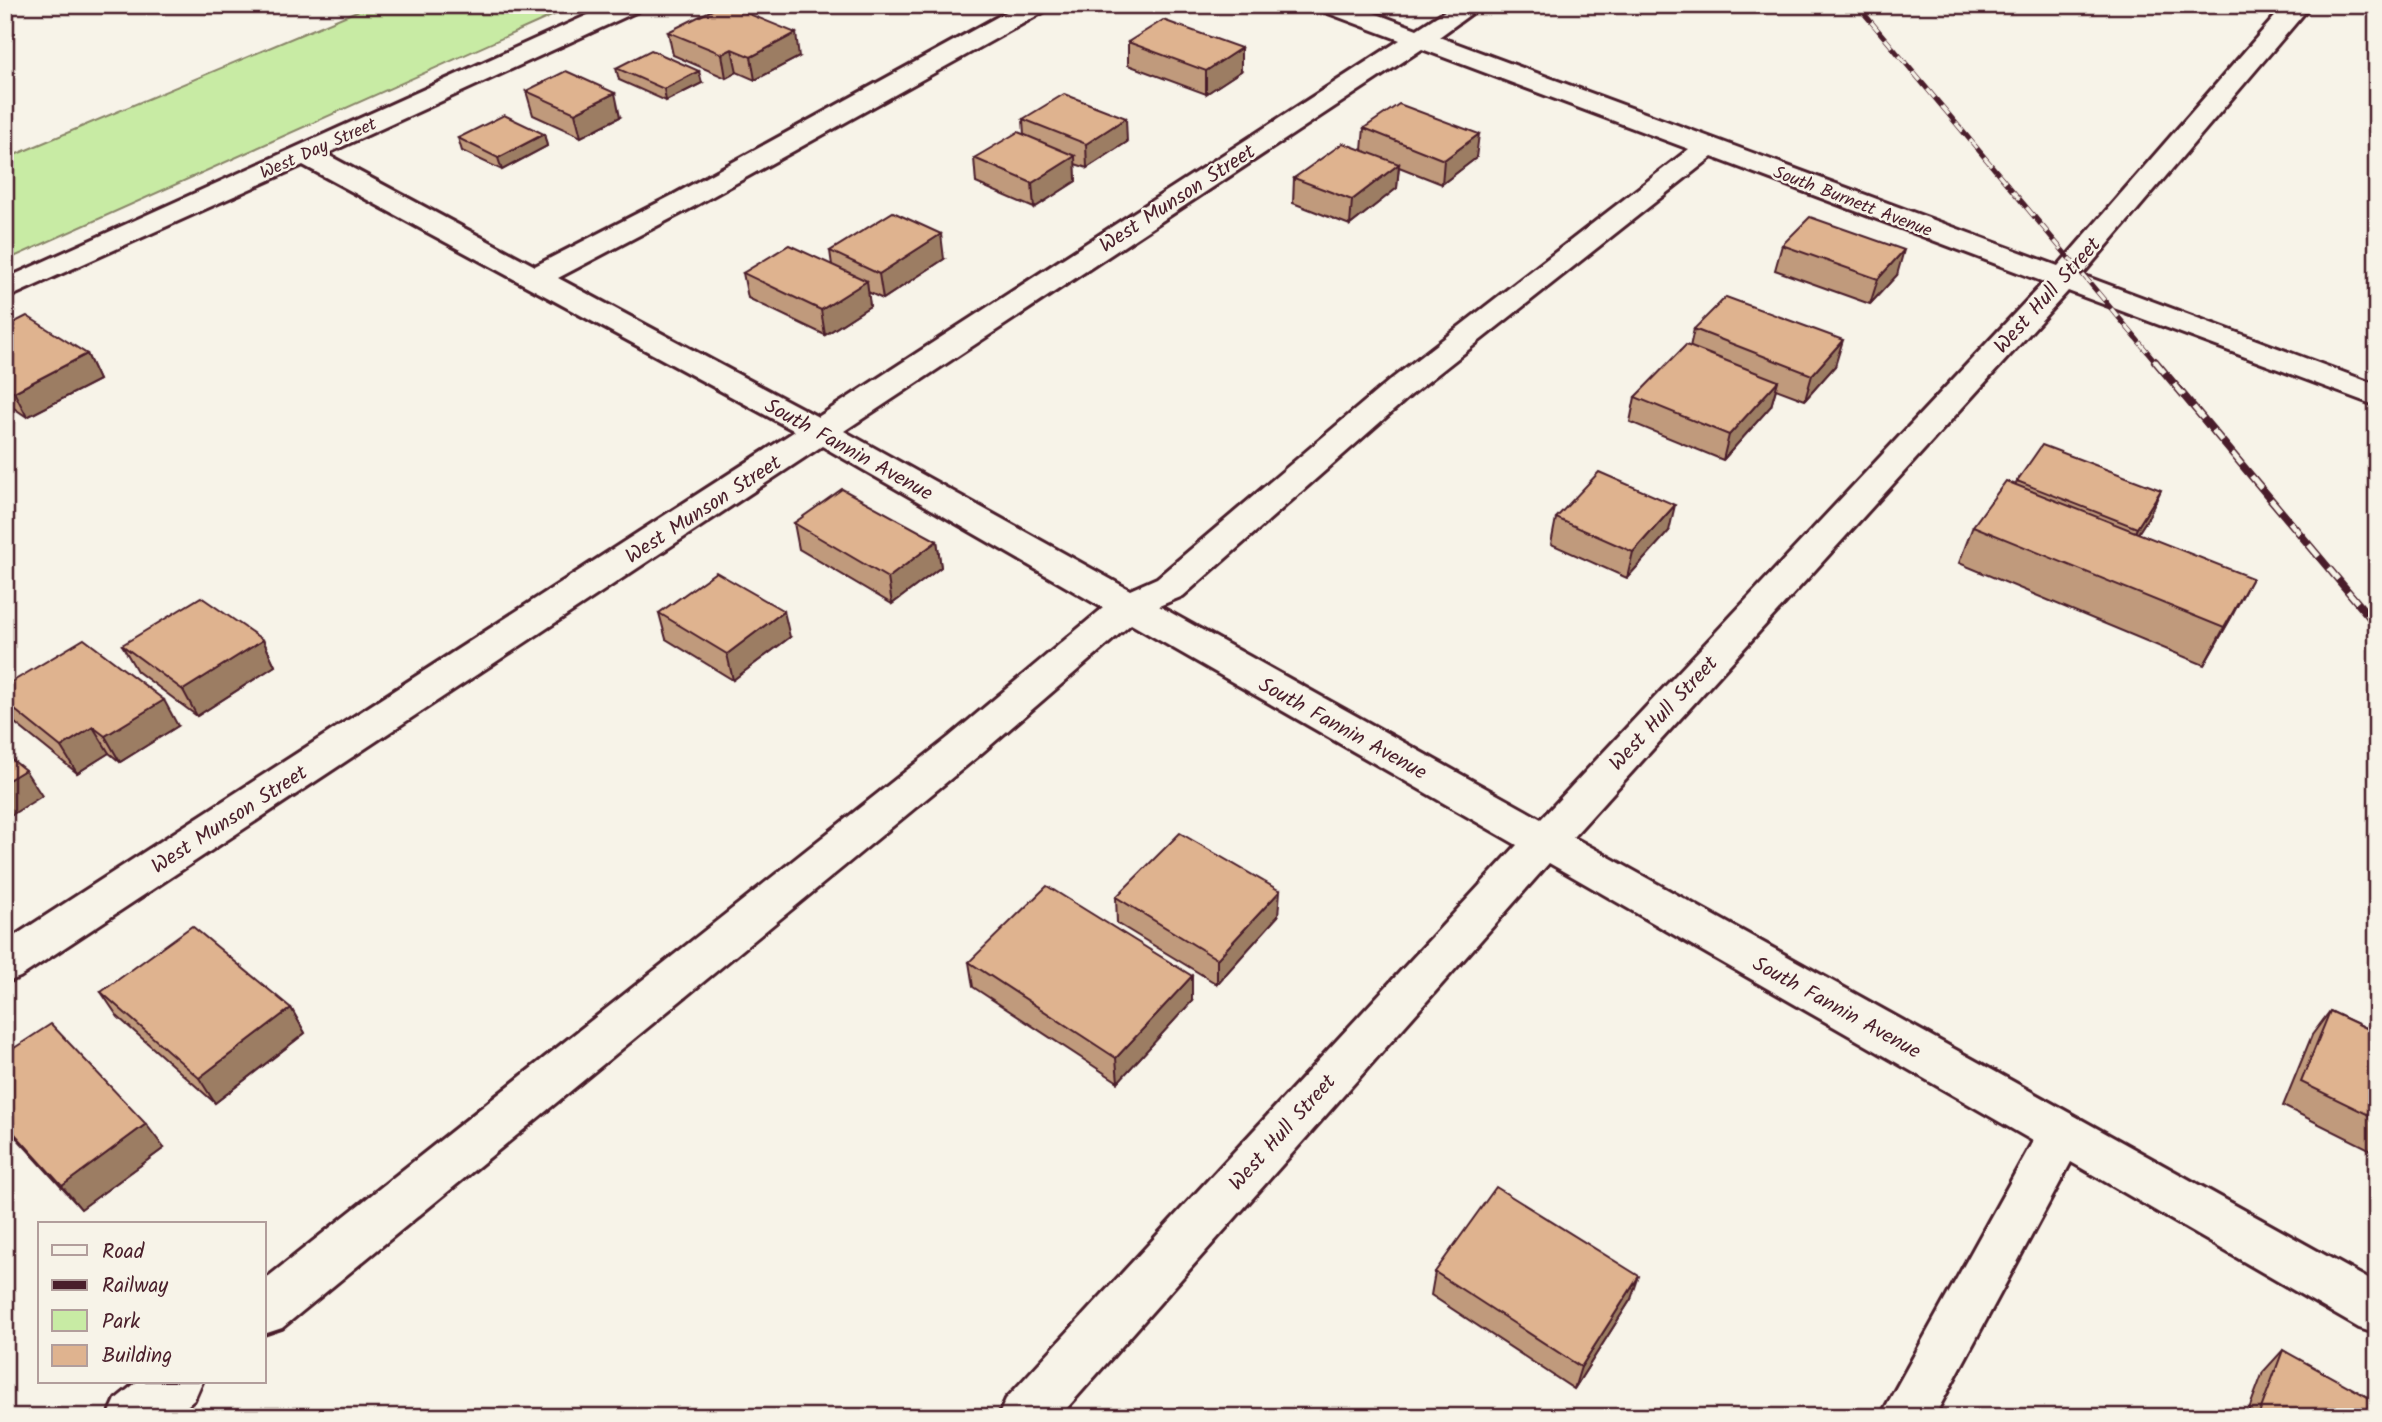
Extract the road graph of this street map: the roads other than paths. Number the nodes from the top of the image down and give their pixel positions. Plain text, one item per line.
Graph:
1 (631, 5) edge
2 (1038, 5) edge
3 (1329, 5) edge
4 (1471, 5) edge
5 (2299, 5) edge
6 (1420, 38) junction
7 (1708, 146) junction
8 (304, 154) junction
9 (535, 278) junction
10 (2062, 280) junction
11 (5, 290) edge
12 (2377, 396) edge
13 (821, 432) junction
14 (1128, 606) junction
15 (1544, 842) junction
16 (5, 965) edge
17 (2063, 1134) junction
18 (266, 1309) edge
19 (2377, 1311) edge
20 (174, 1384) edge
21 (134, 1417) edge
22 (1024, 1417) edge
23 (1906, 1417) edge

1 - 8 street, West Day Street
2 - 9 street
3 - 6 street, South Burnett Avenue
4 - 6 street, West Munson Street
5 - 10 street, West Hull Street
6 - 7 street, South Burnett Avenue
6 - 13 street, West Munson Street
7 - 10 street, South Burnett Avenue
7 - 14 street
8 - 9 street, South Fannin Avenue
8 - 11 street, West Day Street
9 - 13 street, South Fannin Avenue
10 - 12 street, South Burnett Avenue
10 - 15 street, West Hull Street
13 - 14 street, South Fannin Avenue
13 - 16 street, West Munson Street
14 - 15 street, South Fannin Avenue
14 - 18 street
15 - 17 street, South Fannin Avenue
15 - 22 street, West Hull Street
17 - 19 street, South Fannin Avenue
17 - 23 street
20 - 21 street

